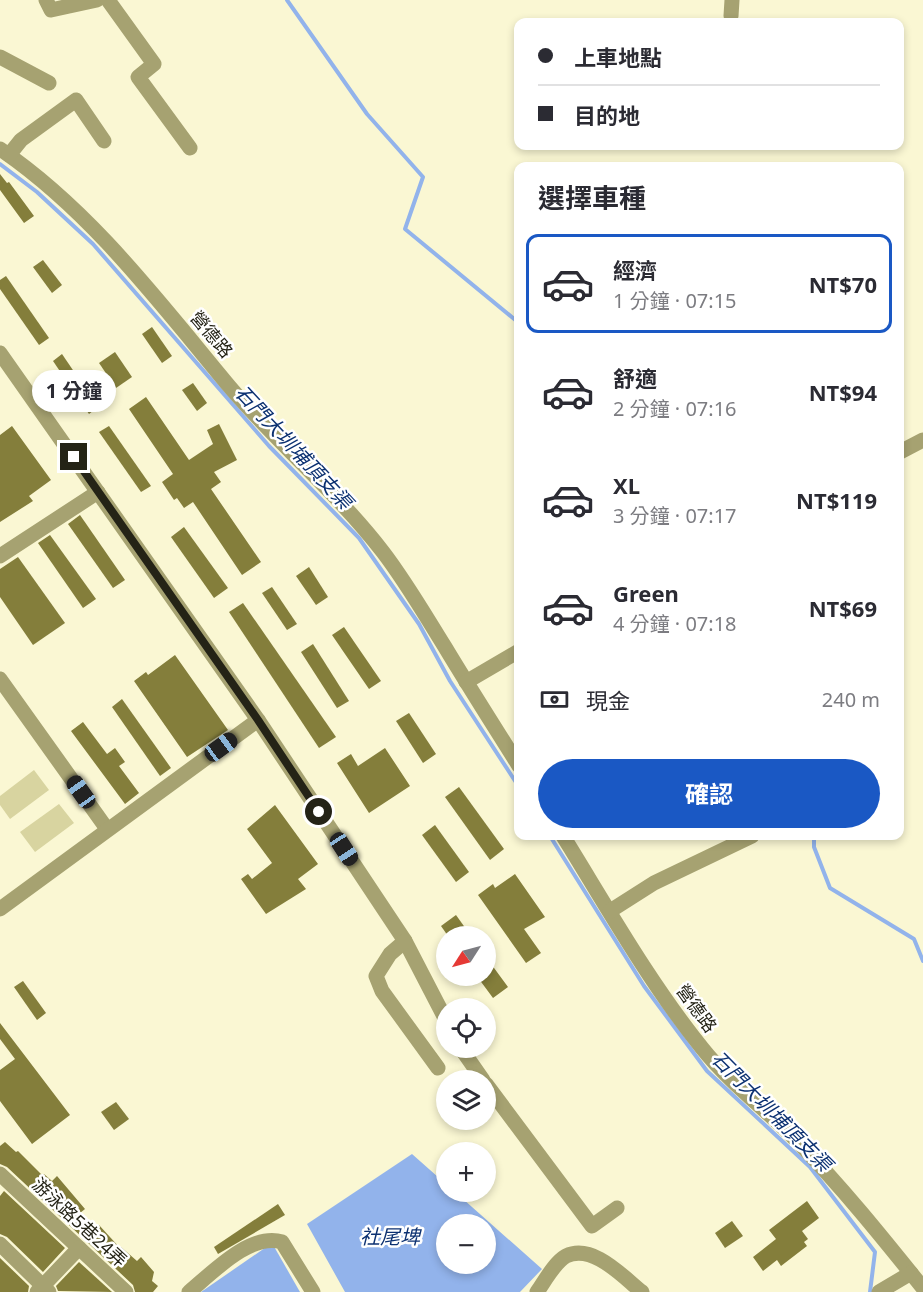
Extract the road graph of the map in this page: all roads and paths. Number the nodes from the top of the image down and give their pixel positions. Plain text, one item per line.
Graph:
1 (46, 0) edge
2 (98, 0) edge
3 (108, 0) edge
4 (0, 57) edge
5 (49, 83) dead end
6 (104, 141) dead end
7 (190, 148) dead end
8 (4, 152) edge
9 (0, 354) edge
10 (923, 440) edge
11 (904, 450) edge
12 (98, 492) junction
13 (0, 556) edge
14 (514, 654) edge
15 (0, 679) edge
16 (466, 682) junction
17 (258, 720) junction
18 (514, 758) edge
19 (107, 830) junction
20 (565, 840) edge
21 (745, 840) edge
22 (0, 909) edge
23 (610, 911) junction
24 (405, 941) junction
25 (436, 1001) edge
26 (438, 1068) dead end
27 (496, 1097) edge
28 (2, 1181) edge
29 (617, 1208) dead end
30 (0, 1244) edge
31 (79, 1248) junction
32 (911, 1273) junction
33 (923, 1288) edge
34 (43, 1290) edge
35 (126, 1292) edge
36 (189, 1292) edge
37 (313, 1292) edge
38 (537, 1292) edge
39 (642, 1292) edge
40 (879, 1292) edge
41 (916, 1292) edge

1 - 2 street
3 - 7 street
4 - 5 street
6 - 8 street
8 - 16 street, 營德路
9 - 12 street
10 - 11 street
12 - 13 street
12 - 17 street
14 - 16 street
15 - 19 street
16 - 18 street, 營德路
17 - 19 street
17 - 24 street
19 - 22 street
20 - 23 street, 營德路
21 - 23 street
23 - 32 street, 營德路
24 - 25 street
24 - 26 street
27 - 29 street
28 - 31 street, 游泳路5巷24弄
30 - 34 street
31 - 34 street
31 - 35 street, 游泳路5巷24弄
32 - 33 street, 營德路
32 - 40 street
33 - 41 street
36 - 37 street
38 - 39 street

